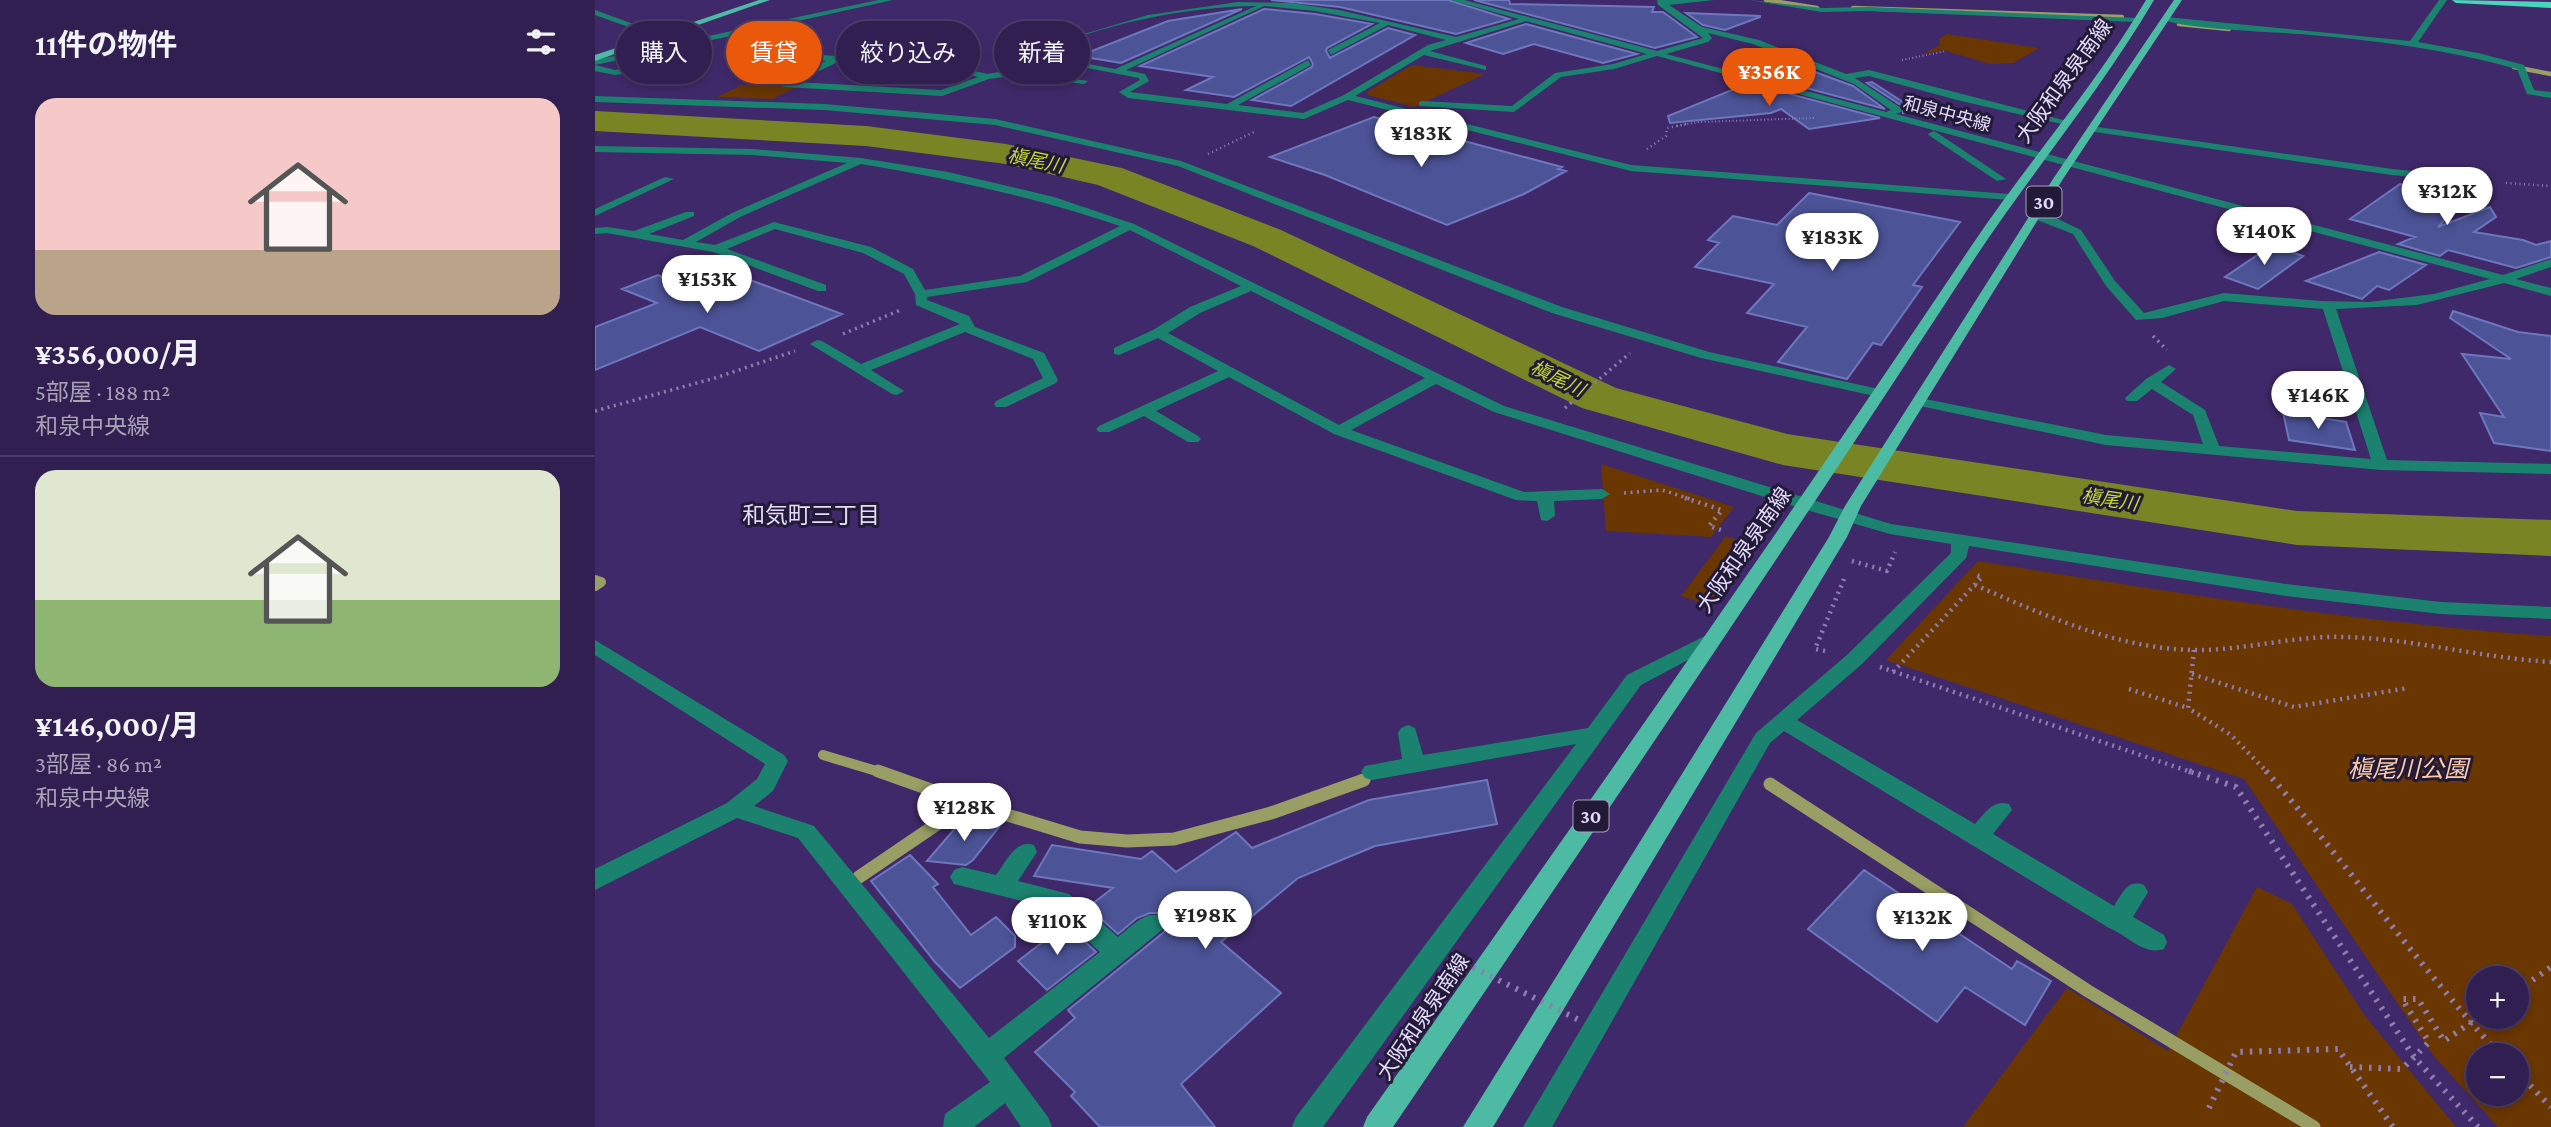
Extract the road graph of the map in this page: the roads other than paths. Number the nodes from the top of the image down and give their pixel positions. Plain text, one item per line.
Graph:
1 (766, 0) edge
2 (889, 0) edge
3 (1455, 0) edge
4 (1710, 0) edge
5 (1753, 0) edge
6 (2150, 0) edge
7 (2178, 0) edge
8 (2443, 0) edge
9 (2456, 0) edge
10 (1661, 2) edge
11 (1264, 4) junction
12 (2551, 5) edge
13 (595, 12) edge
14 (2166, 19) junction
15 (1526, 20) junction
16 (2137, 20) junction
17 (616, 21) edge
18 (705, 21) edge
19 (796, 21) edge
20 (1386, 23) junction
21 (1699, 29) junction
22 (726, 36) edge
23 (1456, 40) junction
24 (2412, 44) junction
25 (1332, 47) dead end
26 (1423, 52) junction
27 (616, 55) edge
28 (1656, 55) junction
29 (836, 59) edge
30 (595, 63) edge
31 (1287, 66) dead end
32 (1483, 68) dead end
33 (1117, 71) junction
34 (616, 72) edge
35 (980, 75) edge
36 (994, 76) edge
37 (987, 77) junction
38 (1846, 77) junction
39 (980, 79) edge
40 (967, 84) edge
41 (2551, 95) edge
42 (1347, 97) junction
43 (595, 99) edge
44 (1422, 104) dead end
45 (1229, 107) junction
46 (1885, 116) junction
47 (2066, 122) junction
48 (1915, 124) junction
49 (2091, 129) junction
50 (595, 149) edge
51 (2039, 156) junction
52 (861, 161) junction
53 (2068, 164) junction
54 (669, 179) dead end
55 (2001, 179) dead end
56 (2486, 181) road end
57 (2010, 197) junction
58 (595, 213) edge
59 (690, 214) dead end
60 (2036, 216) junction
61 (1130, 226) junction
62 (595, 231) edge
63 (635, 234) junction
64 (686, 243) junction
65 (716, 249) junction
66 (2551, 263) edge
67 (2502, 279) junction
68 (1252, 286) junction
69 (822, 288) dead end
70 (2551, 292) edge
71 (921, 298) junction
72 (2328, 305) junction
73 (968, 326) junction
74 (1158, 333) junction
75 (817, 344) road end
76 (1119, 351) dead end
77 (2169, 369) road end
78 (859, 370) junction
79 (1230, 371) junction
80 (1436, 378) junction
81 (2151, 382) junction
82 (897, 391) dead end
83 (1877, 396) junction
84 (2131, 398) dead end
85 (1001, 404) dead end
86 (1918, 405) junction
87 (1144, 410) junction
88 (1104, 429) dead end
89 (1339, 430) junction
90 (1193, 439) dead end
91 (2213, 451) junction
92 (2381, 465) junction
93 (2551, 469) edge
94 (1602, 494) road end
95 (1545, 496) junction
96 (1808, 501) junction
97 (1850, 512) junction
98 (1548, 516) dead end
99 (1959, 540) junction
100 (2551, 613) edge
101 (1713, 638) junction
102 (595, 646) edge
103 (1783, 721) junction
104 (1408, 733) dead end
105 (1594, 735) junction
106 (1414, 765) junction
107 (1371, 772) dead end
108 (735, 809) junction
109 (2001, 810) dead end
110 (1978, 836) junction
111 (1025, 852) dead end
112 (962, 877) dead end
113 (595, 880) edge
114 (1001, 886) junction
115 (2136, 892) dead end
116 (2117, 920) junction
117 (1154, 923) dead end
118 (2155, 942) dead end
119 (1117, 952) junction
120 (987, 1055) junction
121 (1008, 1084) junction
122 (955, 1124) dead end
123 (1038, 1127) edge
124 (1306, 1127) edge
125 (1377, 1127) edge
126 (1476, 1127) edge
127 (1537, 1127) edge

1 - 18 main road
2 - 19 street
3 - 15 street, 和泉中央線
4 - 10 street
5 - 16 street
6 - 16 main road, 大阪和泉泉南線 / 30
7 - 14 main road, 30
8 - 24 street
9 - 12 highway
10 - 21 street
11 - 20 street
11 - 33 street
11 - 33 street
13 - 17 street
14 - 24 street
14 - 49 main road, 30
15 - 23 street
15 - 28 street, 和泉中央線
16 - 47 main road, 大阪和泉泉南線 / 30
20 - 23 street
20 - 25 street
21 - 28 street
21 - 38 street
22 - 30 street
23 - 26 street
24 - 41 street
26 - 32 street
26 - 42 street
27 - 30 main road
28 - 44 street
28 - 46 street, 和泉中央線
29 - 40 street
30 - 34 street
31 - 45 street
33 - 45 street
35 - 37 street
36 - 37 street
37 - 39 street
38 - 46 street
38 - 47 street
42 - 45 street
42 - 57 street
43 - 83 street
46 - 48 street, 和泉中央線
47 - 51 main road, 大阪和泉泉南線 / 30
48 - 51 street, 和泉中央線
48 - 55 street
49 - 53 main road, 30
49 - 56 street
50 - 52 street
51 - 53 street, 和泉中央線
51 - 57 main road, 大阪和泉泉南線 / 30
52 - 61 street
52 - 64 street
53 - 60 main road, 30
53 - 67 street, 和泉中央線
54 - 58 street
57 - 83 main road, 大阪和泉泉南線 / 30
59 - 63 street
60 - 72 street
60 - 86 main road, 30
61 - 68 street
61 - 71 street
62 - 63 street
63 - 64 street
64 - 65 street
65 - 69 street
65 - 71 street
66 - 67 street
67 - 70 street, 和泉中央線
67 - 72 street
68 - 74 street
68 - 80 street
71 - 73 street
72 - 92 street
73 - 78 street
73 - 85 street
74 - 76 street
74 - 79 street
75 - 78 street
77 - 81 street
78 - 82 street
79 - 87 street
79 - 89 street
80 - 89 street
80 - 96 street
81 - 84 street
81 - 91 street
83 - 96 main road, 大阪和泉泉南線 / 30
86 - 91 street
86 - 97 main road, 30
87 - 88 street
87 - 90 street
89 - 95 street
91 - 92 street
92 - 93 street
94 - 95 street
95 - 98 street
96 - 97 street
96 - 101 main road, 大阪和泉泉南線 / 30
97 - 99 street
97 - 126 main road, 30
99 - 100 street
99 - 103 street
101 - 105 street
101 - 125 main road, 大阪和泉泉南線 / 30
102 - 108 street
103 - 110 street
103 - 127 street
104 - 106 street
105 - 106 street
105 - 124 street
106 - 107 street
108 - 113 street
108 - 120 street
109 - 110 street
110 - 116 street
111 - 114 street
112 - 114 street
114 - 119 street
115 - 116 street
116 - 118 street
117 - 119 street
119 - 120 street
120 - 121 street
121 - 122 street
121 - 123 street

